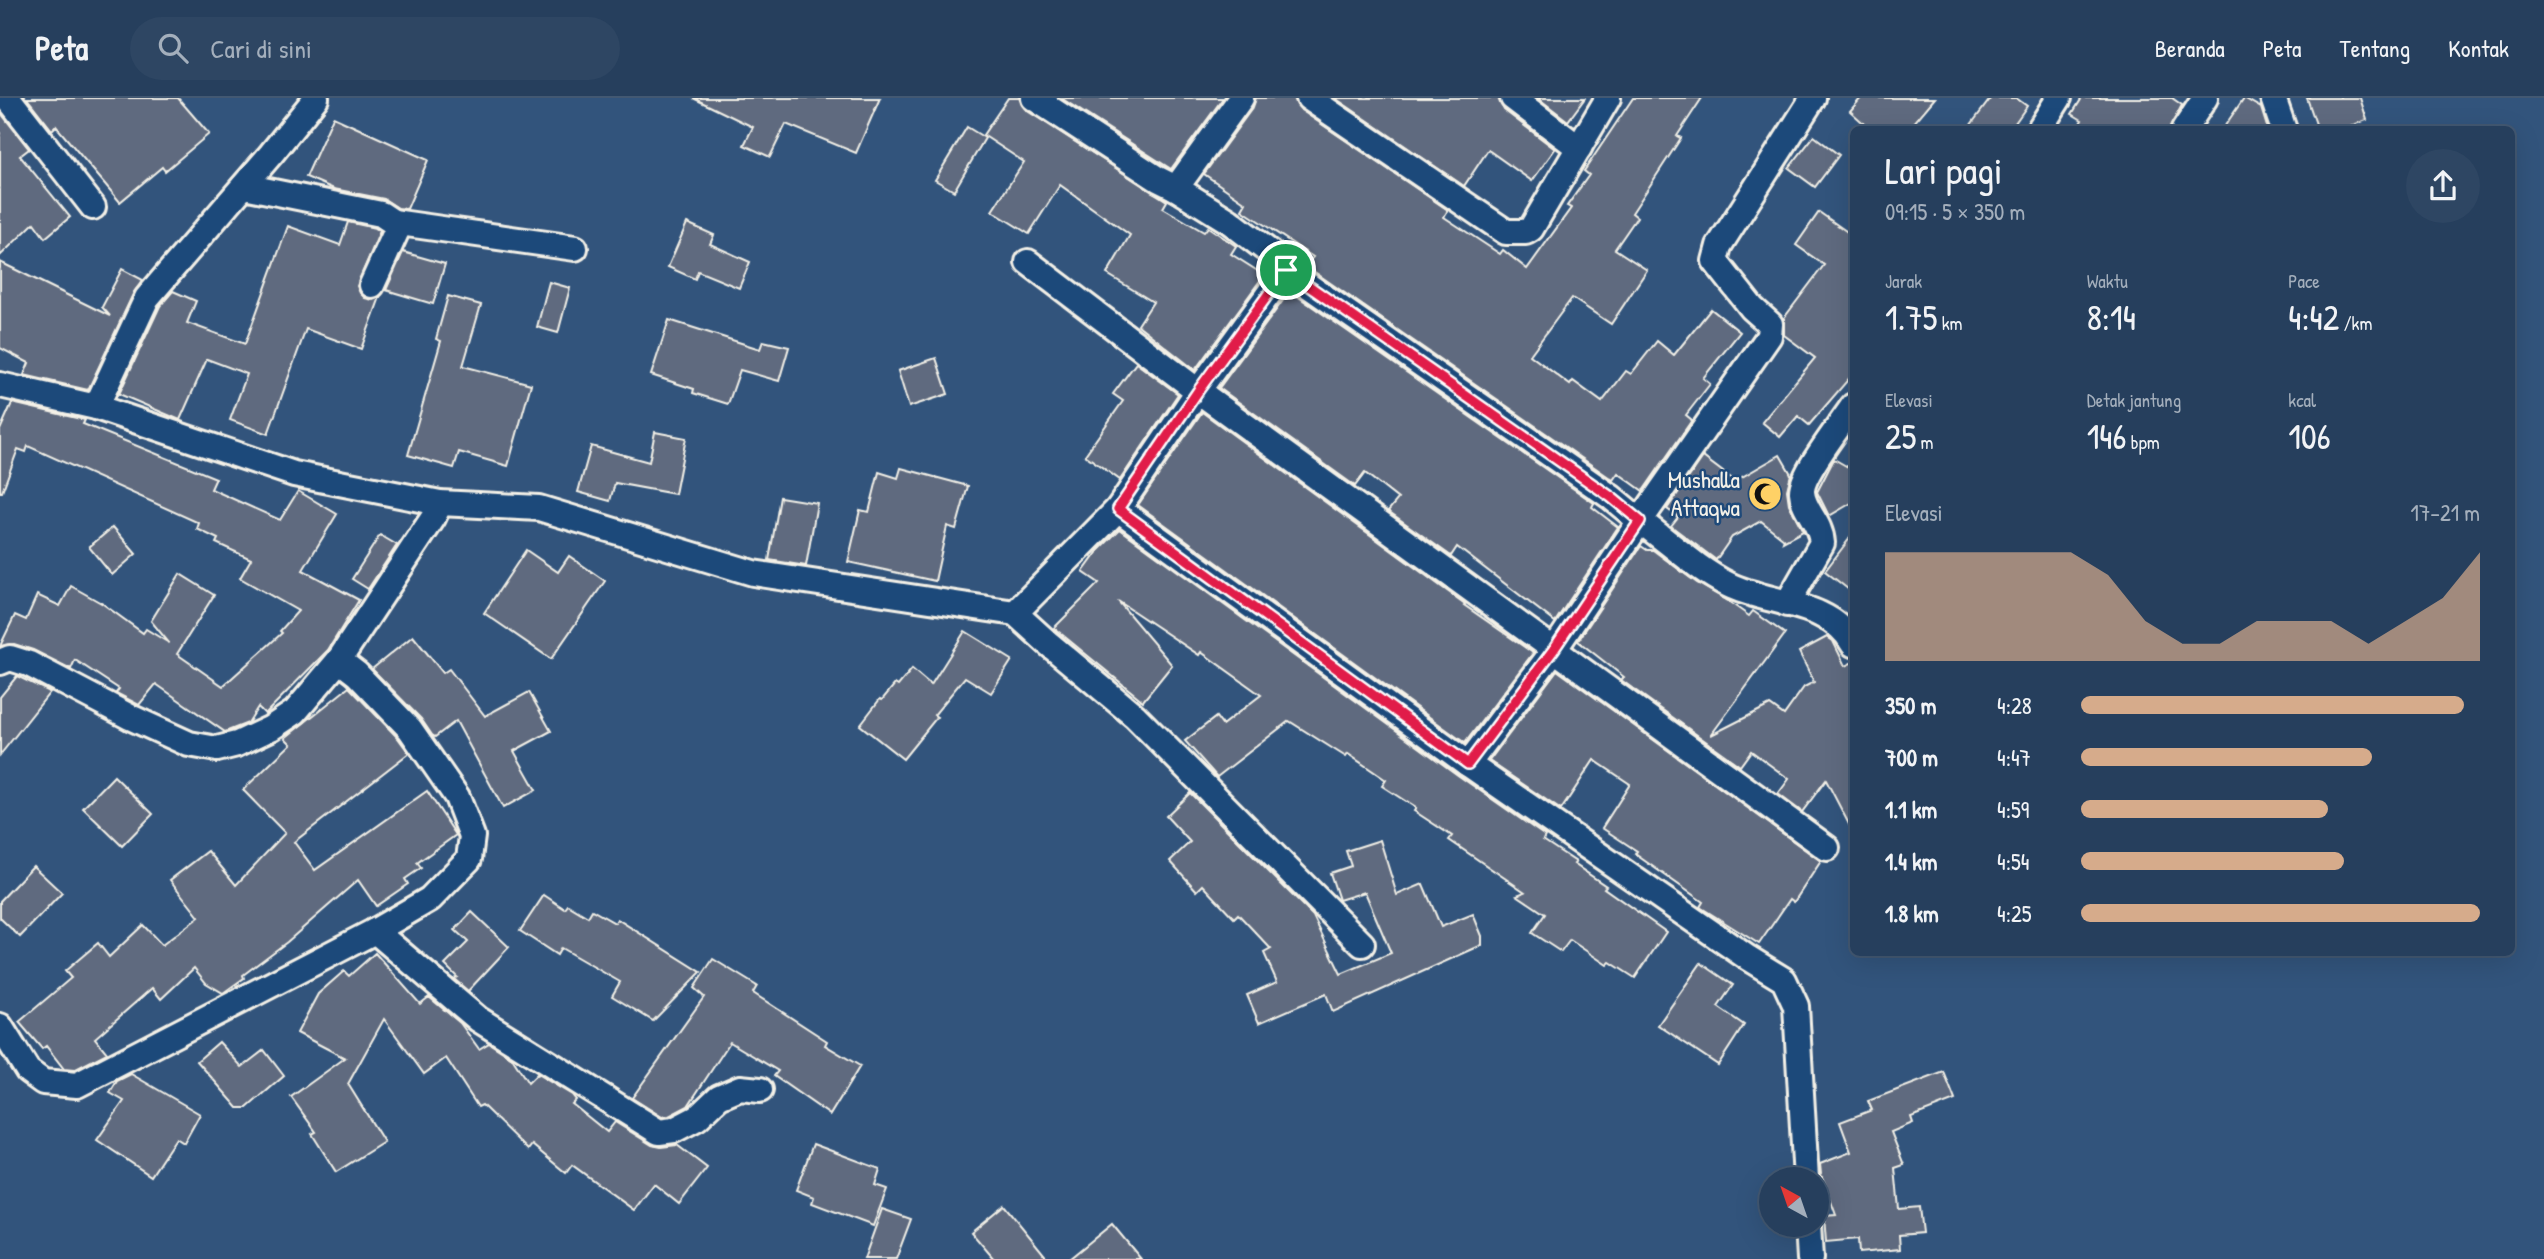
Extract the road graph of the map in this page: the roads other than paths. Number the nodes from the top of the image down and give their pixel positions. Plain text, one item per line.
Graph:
1 (8, 98) edge
2 (316, 98) edge
3 (1034, 98) edge
4 (1241, 98) edge
5 (1309, 98) edge
6 (1513, 98) edge
7 (1608, 98) edge
8 (1813, 98) edge
9 (2059, 98) edge
10 (2205, 98) edge
11 (2273, 98) edge
12 (2042, 126) edge
13 (2187, 126) edge
14 (2283, 126) edge
15 (1579, 148) junction
16 (244, 186) junction
17 (1176, 188) junction
18 (93, 207) dead end
19 (393, 222) junction
20 (575, 248) dead end
21 (1028, 262) dead end
22 (1286, 270) junction
23 (373, 285) dead end
24 (0, 385) edge
25 (1198, 391) junction
26 (96, 407) junction
27 (1850, 410) edge
28 (440, 503) junction
29 (1118, 509) junction
30 (1640, 521) junction
31 (1787, 604) junction
32 (1015, 613) junction
33 (1850, 634) edge
34 (1554, 649) junction
35 (339, 660) junction
36 (0, 662) edge
37 (1468, 764) junction
38 (1827, 848) dead end
39 (375, 931) junction
40 (1362, 944) dead end
41 (0, 1026) edge
42 (760, 1090) dead end
43 (1805, 1167) edge
44 (1809, 1237) edge
45 (1810, 1259) edge

1 - 18 street
2 - 16 street
3 - 17 street
4 - 17 street
5 - 15 street
6 - 15 street
7 - 15 street
8 - 30 street
9 - 12 street
10 - 13 street
11 - 14 street
16 - 19 street
16 - 26 street
17 - 22 street
19 - 20 street
19 - 23 street
21 - 25 street
22 - 25 street
22 - 30 street
24 - 26 street
25 - 29 street
25 - 34 street
26 - 28 street
27 - 31 street
28 - 32 street
28 - 35 street
29 - 32 street
29 - 37 street
30 - 31 street
30 - 34 street
31 - 33 street
32 - 40 street
34 - 37 street
34 - 38 street
35 - 36 street
35 - 39 street
37 - 43 street
39 - 41 street
39 - 42 street
44 - 45 street

